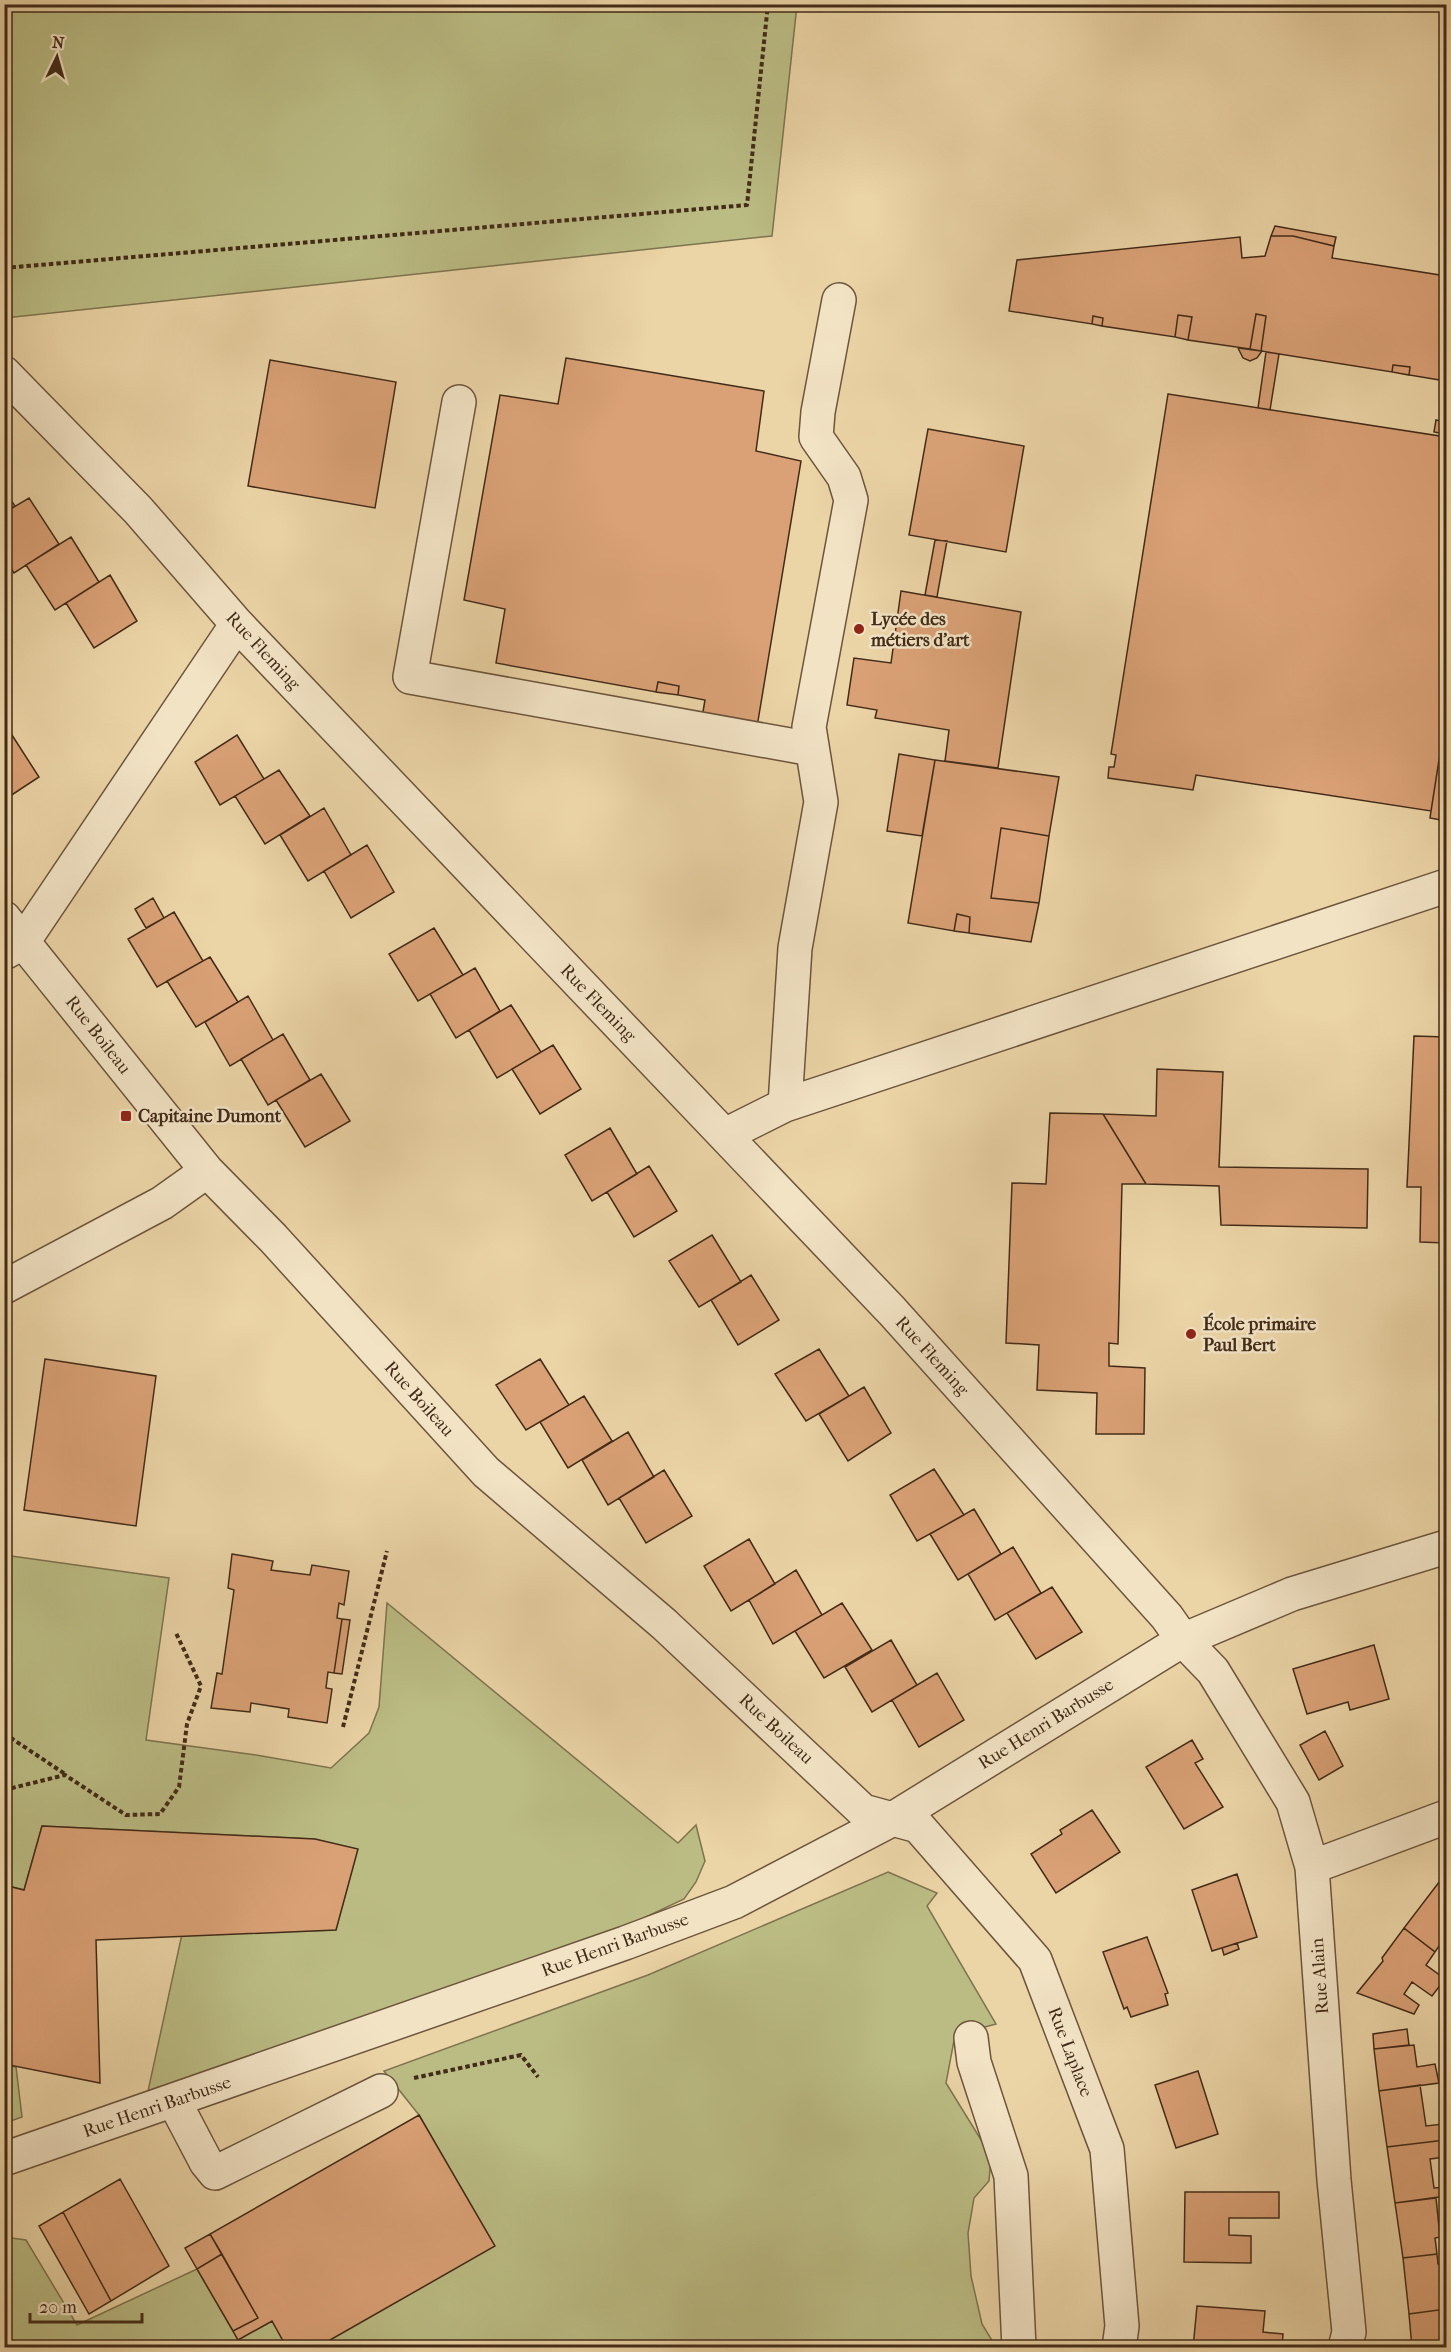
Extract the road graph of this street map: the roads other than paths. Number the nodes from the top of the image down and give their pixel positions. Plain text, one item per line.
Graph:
1 (839, 300) dead end
2 (4, 373) edge
3 (459, 402) dead end
4 (237, 624) junction
5 (812, 749) junction
6 (1446, 886) edge
7 (11, 938) edge
8 (785, 1105) junction
9 (724, 1135) junction
10 (207, 1171) junction
11 (4, 1287) edge
12 (1446, 1547) edge
13 (1183, 1640) junction
14 (1446, 1817) edge
15 (891, 1820) junction
16 (1312, 1868) junction
17 (971, 2038) dead end
18 (381, 2091) road end
19 (174, 2101) junction
20 (4, 2159) edge
21 (1019, 2348) edge
22 (1119, 2348) edge
23 (1345, 2348) edge

1 - 5 street
2 - 4 street, Rue Fleming
3 - 5 street
4 - 7 street
4 - 9 street, Rue Fleming
5 - 8 street
6 - 8 street
7 - 10 street, Rue Boileau
8 - 9 street
9 - 13 street, Rue Fleming
10 - 11 street
10 - 15 street, Rue Boileau
12 - 13 street, Rue Henri Barbusse
13 - 15 street, Rue Henri Barbusse
13 - 16 street, Rue Alain
14 - 16 street
15 - 19 street, Rue Henri Barbusse
15 - 22 street, Rue Laplace
16 - 23 street, Rue Alain
17 - 21 street
18 - 19 street
19 - 20 street, Rue Henri Barbusse

